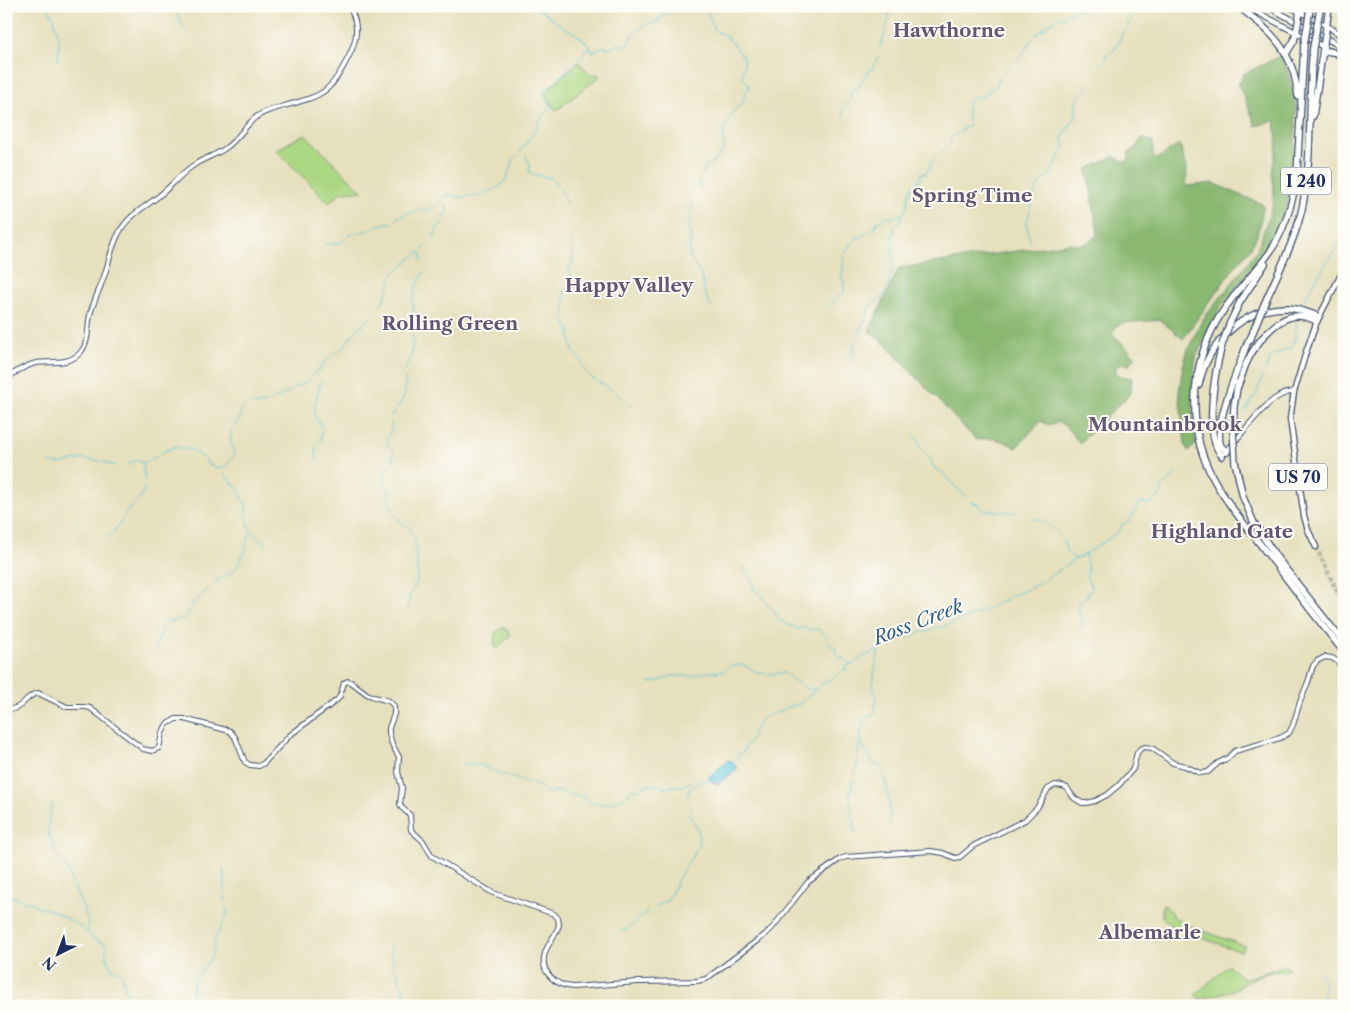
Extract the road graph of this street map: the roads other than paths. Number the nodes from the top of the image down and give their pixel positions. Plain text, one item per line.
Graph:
1 (349, 6) edge
2 (1238, 6) edge
3 (1245, 6) edge
4 (1267, 6) edge
5 (1289, 6) edge
6 (1320, 6) edge
7 (1329, 6) edge
8 (1310, 8) edge
9 (1300, 11) edge
10 (1327, 27) junction
11 (1297, 31) junction
12 (1344, 38) edge
13 (1324, 45) junction
14 (1344, 48) edge
15 (1332, 52) junction
16 (1286, 54) junction
17 (1323, 54) junction
18 (1344, 58) edge
19 (1300, 115) junction
20 (1310, 130) junction
21 (1279, 236) junction
22 (1344, 269) edge
23 (1318, 319) junction
24 (1251, 338) junction
25 (6, 379) edge
26 (1238, 386) junction
27 (1294, 392) junction
28 (1196, 414) junction
29 (1224, 454) junction
30 (1316, 547) tunnel mouth
31 (1344, 643) edge
32 (1344, 652) edge
33 (1344, 671) edge
34 (6, 709) edge

1 - 25 main road
2 - 16 highway
3 - 11 main road
4 - 14 main road
5 - 9 main road
6 - 20 highway, I 240, bridge
7 - 10 highway
8 - 19 highway, I 240, bridge
9 - 10 main road
9 - 11 highway, bridge
10 - 12 main road
10 - 13 highway, bridge
11 - 13 main road
11 - 16 highway
13 - 15 main road
13 - 17 highway
15 - 17 highway
15 - 18 main road
16 - 19 highway
17 - 20 highway
19 - 21 highway, I 240
20 - 24 highway, I 240, bridge
21 - 28 highway, I 240
21 - 29 highway, bridge
22 - 23 main road, US 70
23 - 26 highway
23 - 27 main road, US 70
23 - 28 highway
24 - 26 highway, I 240
24 - 29 highway
26 - 31 highway, I 240, bridge
27 - 29 main road
27 - 30 main road, US 70
28 - 32 highway, I 240
33 - 34 main road

